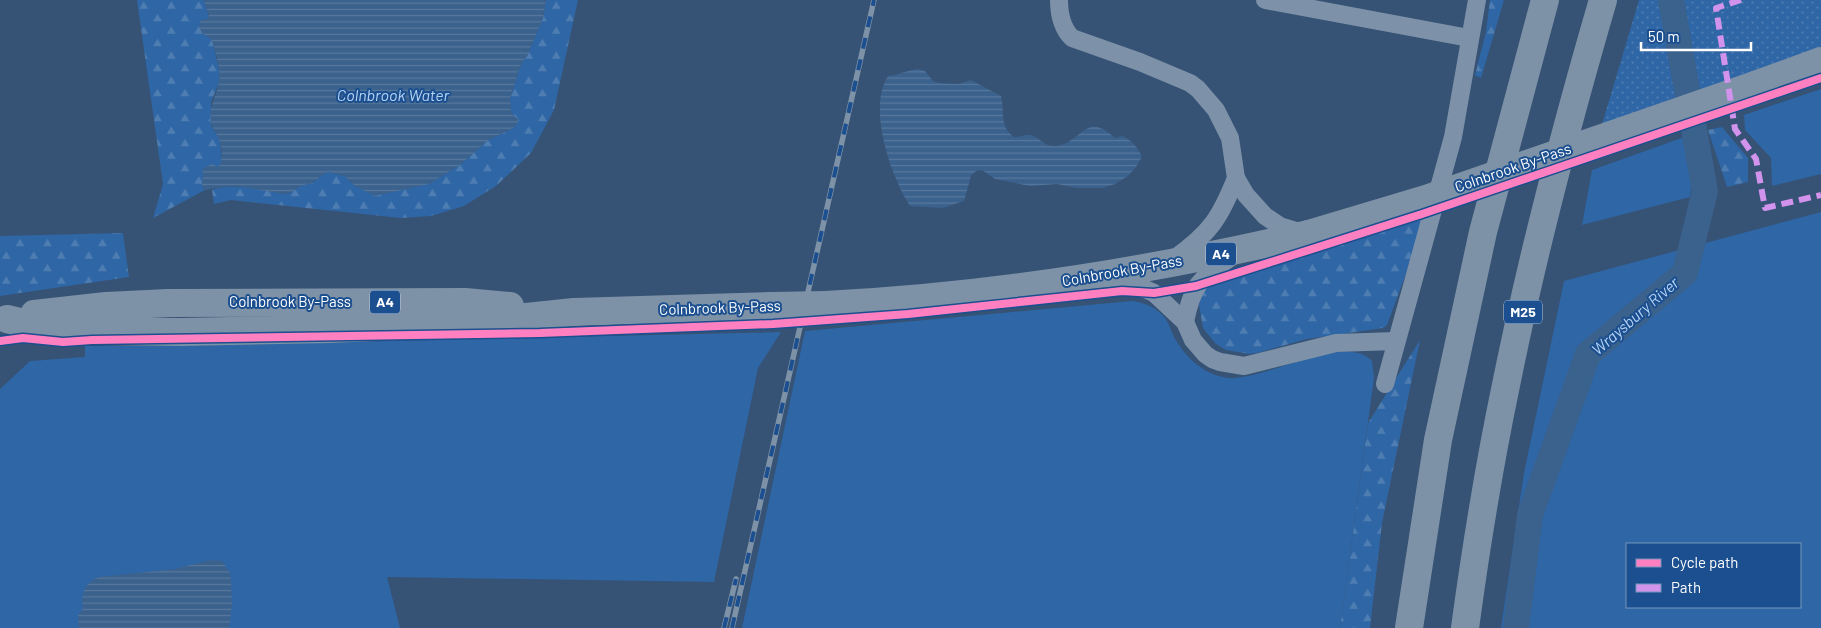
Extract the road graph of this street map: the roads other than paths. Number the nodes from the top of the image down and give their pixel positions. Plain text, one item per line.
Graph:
1 (1059, 0) edge
2 (1265, 0) edge
3 (1477, 0) edge
4 (1545, 0) edge
5 (1603, 0) edge
6 (1469, 38) junction
7 (1821, 61) edge
8 (1236, 178) junction
9 (1309, 234) junction
10 (1244, 249) junction
11 (1164, 265) junction
12 (1103, 276) junction
13 (3, 319) edge
14 (1186, 322) junction
15 (1396, 341) junction
16 (1385, 384) dead end
17 (1409, 628) edge
18 (1465, 628) edge

1 - 8 street
2 - 6 street
3 - 6 street
4 - 17 highway
5 - 18 highway, M25
6 - 15 street
7 - 9 highway, Colnbrook By-Pass / A4, bridge
8 - 9 street
8 - 11 street
9 - 10 highway, Colnbrook By-Pass / A4
10 - 11 highway, Colnbrook By-Pass / A4
10 - 14 street
11 - 12 highway, Colnbrook By-Pass / A4
12 - 13 highway, Colnbrook By-Pass / A4, bridge
12 - 14 street
14 - 15 street
15 - 16 street

